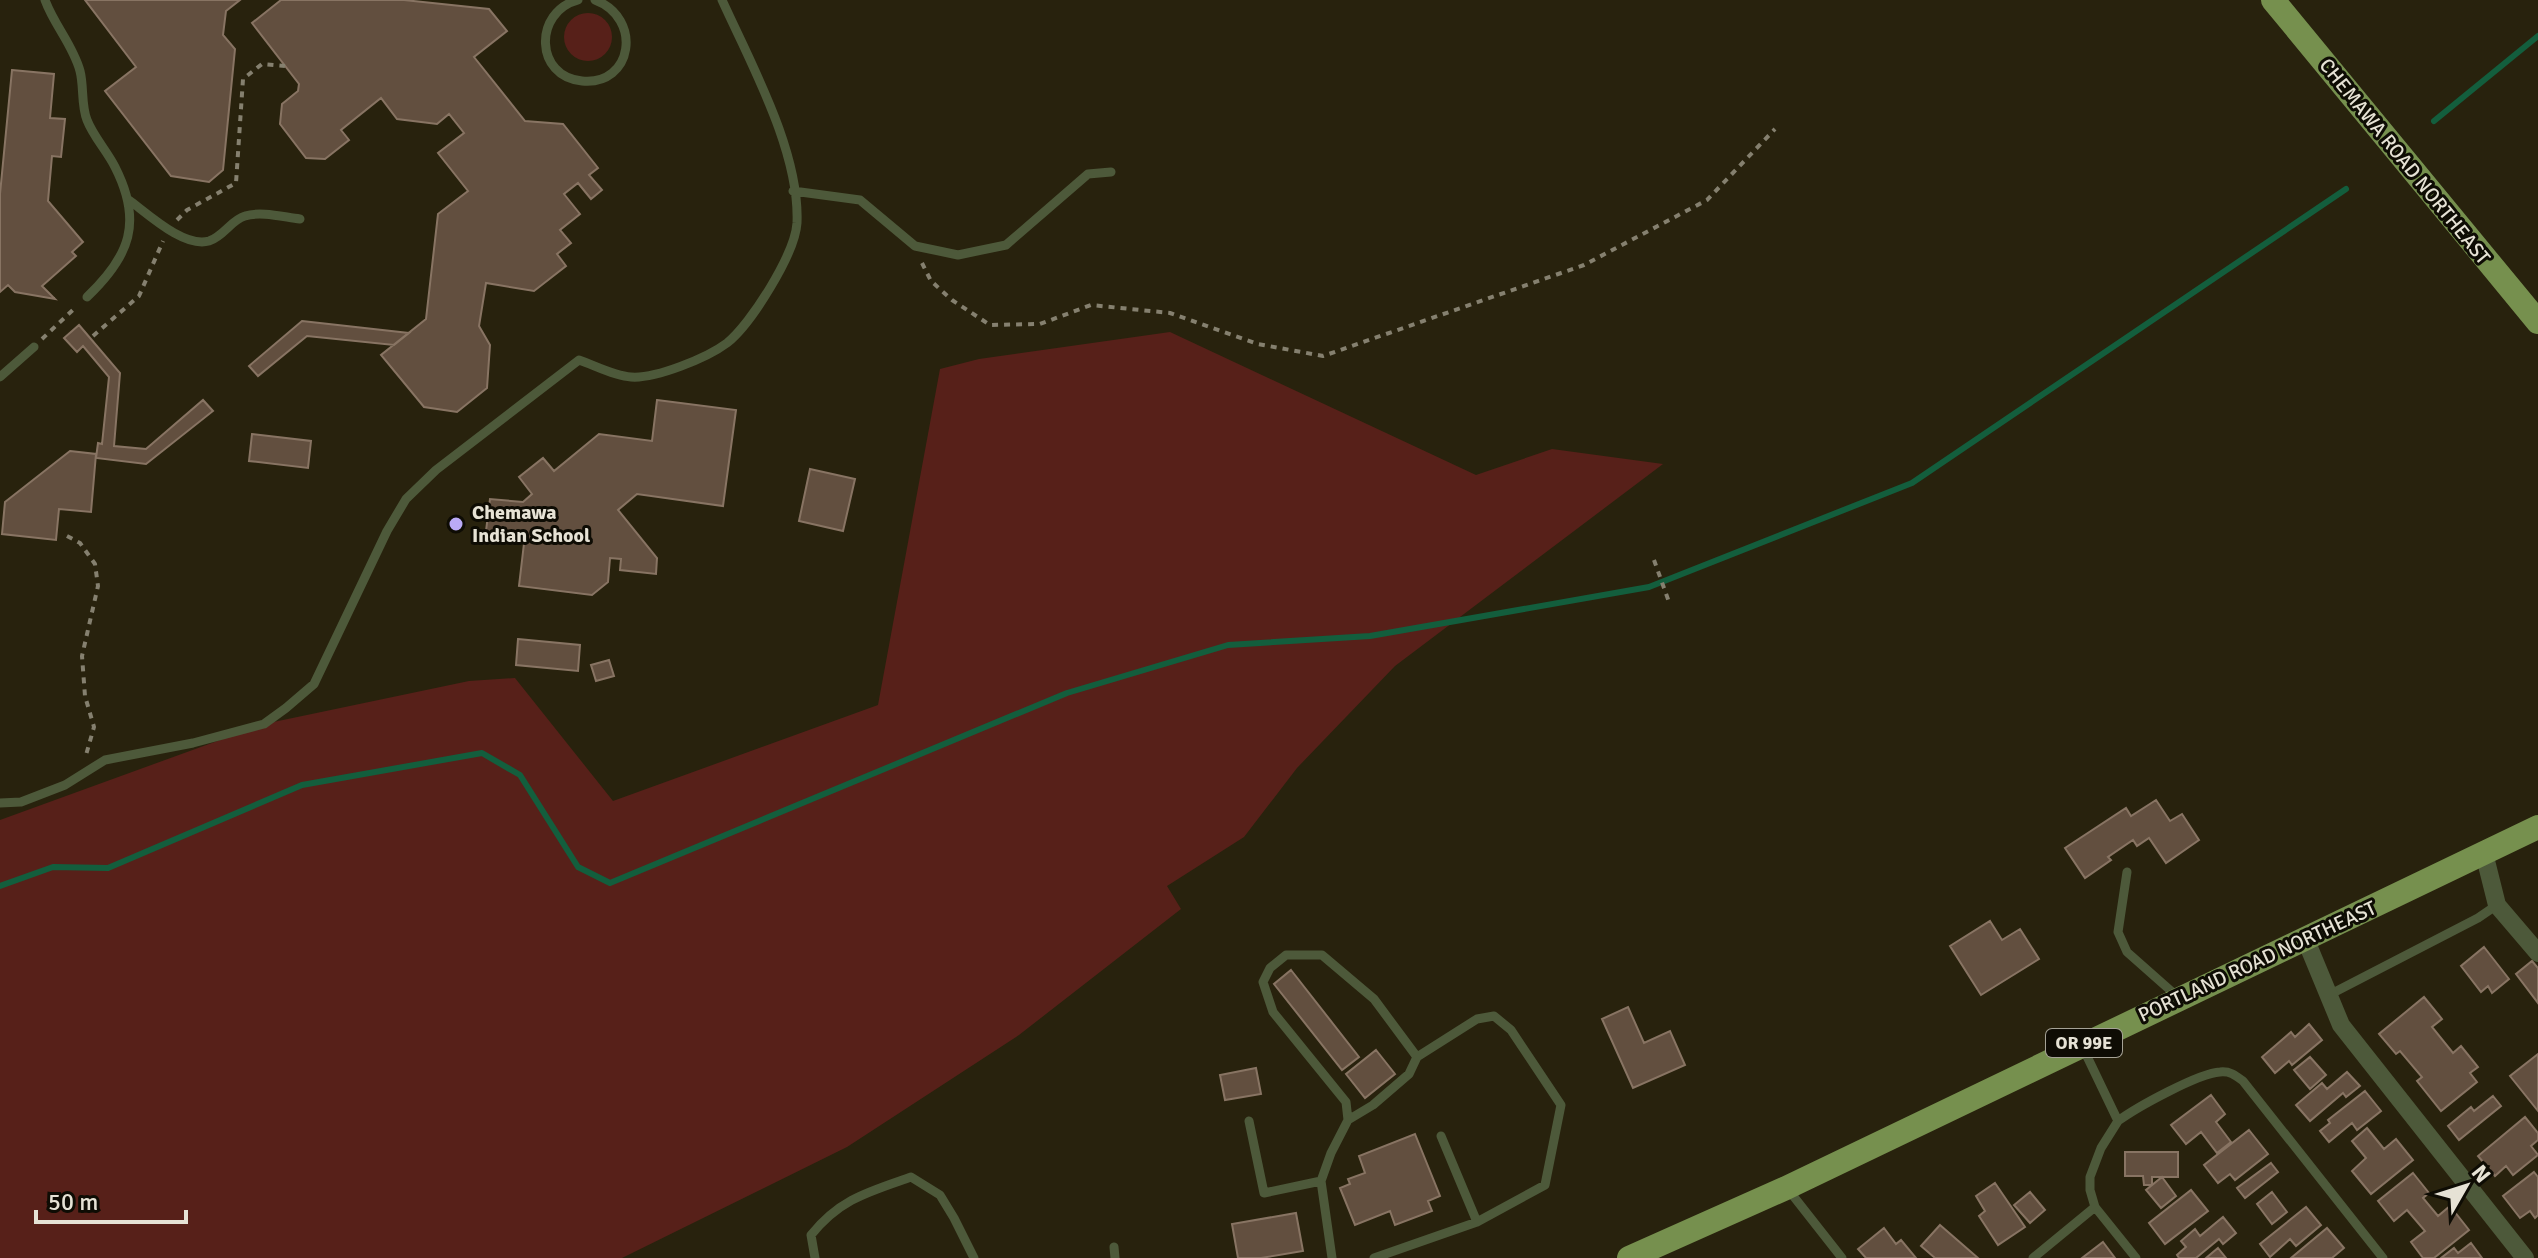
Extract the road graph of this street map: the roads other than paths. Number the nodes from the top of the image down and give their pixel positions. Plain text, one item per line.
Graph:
1 (45, 0) edge
2 (578, 0) edge
3 (595, 0) edge
4 (722, 0) edge
5 (2273, 0) edge
6 (556, 4) edge
7 (1111, 172) dead end
8 (793, 191) junction
9 (129, 200) junction
10 (300, 219) dead end
11 (87, 297) road end
12 (2538, 322) edge
13 (34, 347) road end
14 (0, 377) edge
15 (0, 803) edge
16 (2538, 827) edge
17 (2484, 853) junction
18 (2127, 872) dead end
19 (2497, 905) junction
20 (2305, 938) junction
21 (2538, 953) edge
22 (2327, 996) junction
23 (2179, 998) junction
24 (2081, 1044) junction
25 (1417, 1057) junction
26 (1348, 1120) junction
27 (1249, 1121) dead end
28 (2118, 1121) junction
29 (1441, 1136) dead end
30 (1321, 1181) junction
31 (1786, 1188) junction
32 (2095, 1207) junction
33 (1477, 1222) junction
34 (815, 1258) edge
35 (974, 1258) edge
36 (1332, 1258) edge
37 (1374, 1258) edge
38 (1629, 1258) edge
39 (1842, 1258) edge
40 (2033, 1258) edge
41 (2136, 1258) edge
42 (2383, 1258) edge
43 (2525, 1258) edge

1 - 9 lane
2 - 6 lane
3 - 6 lane
4 - 8 lane
5 - 12 main road, CHEMAWA ROAD NORTHEAST
7 - 8 lane
8 - 15 lane
9 - 10 lane
9 - 11 lane
13 - 14 lane
16 - 17 main road, PORTLAND ROAD NORTHEAST / OR 99E
17 - 19 street
17 - 20 main road, PORTLAND ROAD NORTHEAST / OR 99E
18 - 23 lane
19 - 21 street
19 - 22 lane
20 - 22 street
20 - 23 main road, PORTLAND ROAD NORTHEAST / OR 99E
22 - 43 street
23 - 24 main road, PORTLAND ROAD NORTHEAST / OR 99E
24 - 28 lane
24 - 31 main road, PORTLAND ROAD NORTHEAST / OR 99E
25 - 26 lane
25 - 26 lane
25 - 33 lane
26 - 30 lane
27 - 30 lane
28 - 32 lane
28 - 42 lane
29 - 33 lane
30 - 36 lane
31 - 38 main road, PORTLAND ROAD NORTHEAST / OR 99E
31 - 39 lane
32 - 40 lane
32 - 41 lane
33 - 37 lane
34 - 35 lane

